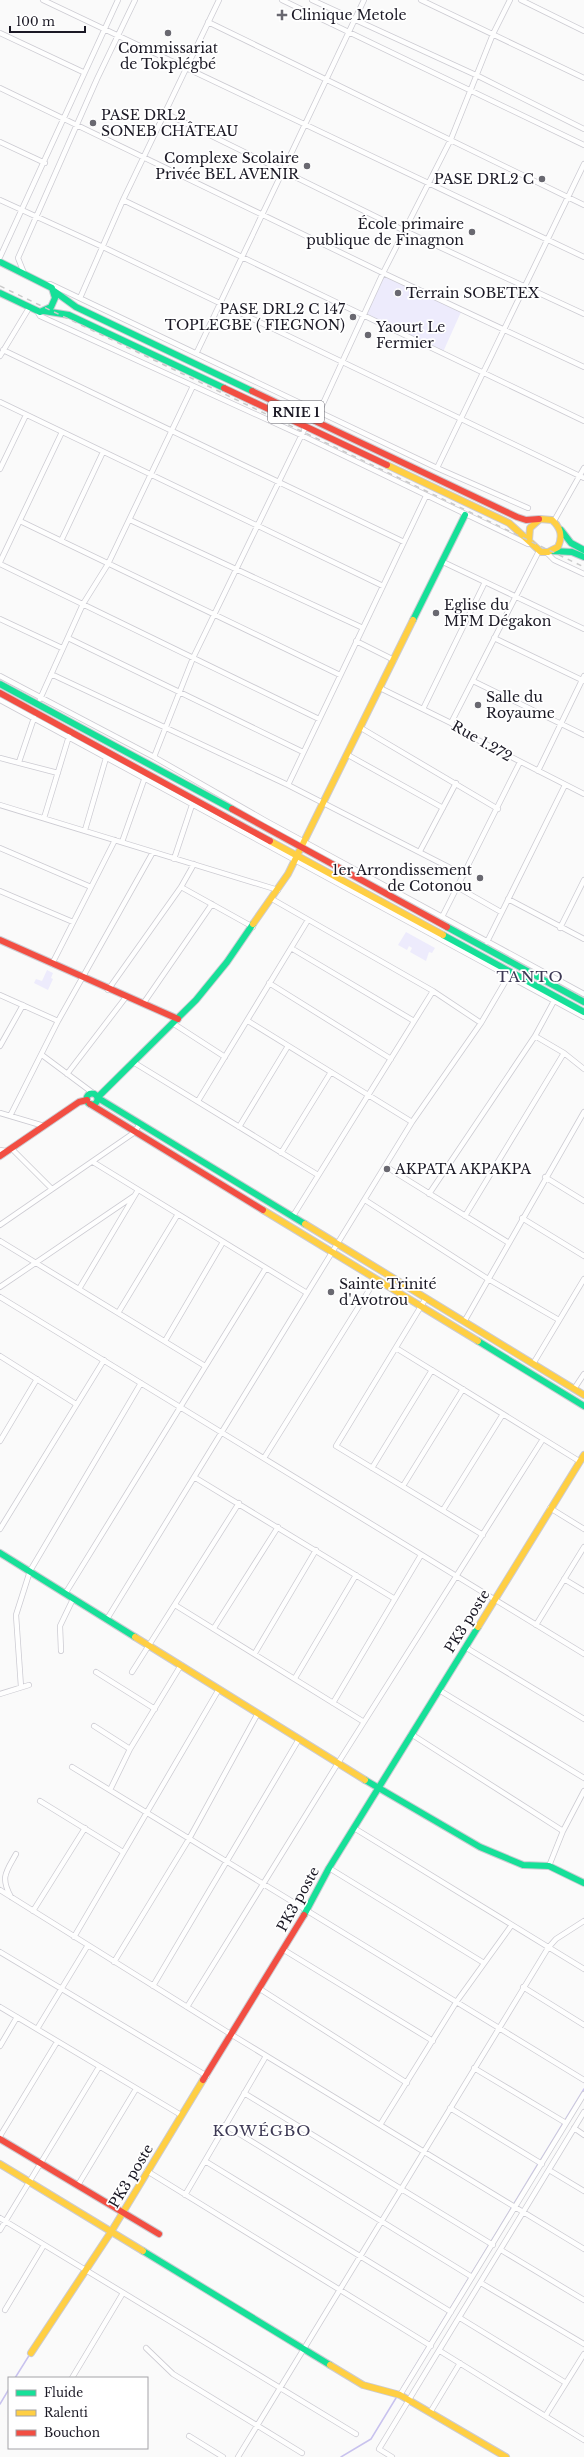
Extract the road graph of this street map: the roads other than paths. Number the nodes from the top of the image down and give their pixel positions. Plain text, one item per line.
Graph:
1 (43, 0) edge
2 (118, 0) edge
3 (135, 0) edge
4 (219, 0) edge
5 (282, 0) edge
6 (312, 0) edge
7 (364, 0) edge
8 (421, 0) edge
9 (510, 0) edge
10 (521, 0) edge
11 (354, 20) junction
12 (208, 22) junction
13 (104, 29) junction
14 (584, 30) edge
15 (349, 32) junction
16 (0, 33) edge
17 (493, 34) junction
18 (118, 36) junction
19 (186, 68) junction
20 (84, 72) junction
21 (478, 76) junction
22 (584, 78) edge
23 (326, 80) junction
24 (0, 88) edge
25 (471, 92) junction
26 (164, 113) junction
27 (64, 119) junction
28 (78, 125) junction
29 (305, 125) junction
30 (584, 130) edge
31 (451, 139) junction
32 (0, 142) edge
33 (584, 145) edge
34 (144, 157) junction
35 (45, 163) junction
36 (584, 164) edge
37 (283, 171) junction
38 (428, 182) junction
39 (568, 197) junction
40 (0, 200) edge
41 (123, 200) junction
42 (584, 205) edge
43 (22, 211) junction
44 (262, 214) junction
45 (38, 218) junction
46 (405, 231) junction
47 (548, 240) junction
48 (103, 247) junction
49 (0, 257) edge
50 (242, 257) junction
51 (584, 257) edge
52 (0, 262) edge
53 (24, 273) junction
54 (383, 273) junction
55 (46, 284) junction
56 (525, 287) junction
57 (54, 291) junction
58 (0, 293) edge
59 (80, 298) junction
60 (221, 303) junction
61 (29, 308) junction
62 (41, 311) junction
63 (584, 314) edge
64 (363, 317) junction
65 (504, 330) junction
66 (3, 350) junction
67 (197, 352) junction
68 (0, 356) edge
69 (343, 363) junction
70 (584, 367) edge
71 (483, 374) junction
72 (194, 386) junction
73 (0, 402) edge
74 (319, 410) junction
75 (26, 415) junction
76 (461, 419) junction
77 (315, 421) junction
78 (584, 421) edge
79 (306, 426) junction
80 (62, 432) junction
81 (173, 432) junction
82 (301, 436) junction
83 (103, 452) junction
84 (2, 461) edge
85 (437, 468) junction
86 (584, 468) edge
87 (0, 469) edge
88 (151, 476) junction
89 (582, 477) edge
90 (278, 482) junction
91 (426, 496) junction
92 (528, 508) dead end
93 (465, 515) junction
94 (542, 519) junction
95 (130, 520) junction
96 (20, 521) junction
97 (554, 521) junction
98 (257, 526) junction
99 (561, 529) junction
100 (61, 541) junction
101 (404, 542) junction
102 (530, 542) junction
103 (584, 550) edge
104 (539, 551) junction
105 (549, 552) junction
106 (584, 558) edge
107 (443, 562) junction
108 (0, 563) edge
109 (108, 564) junction
110 (236, 569) junction
111 (584, 574) edge
112 (484, 582) junction
113 (383, 586) junction
114 (516, 597) junction
115 (84, 604) junction
116 (214, 614) junction
117 (0, 619) edge
118 (363, 628) junction
119 (584, 630) edge
120 (68, 638) junction
121 (494, 638) junction
122 (356, 641) junction
123 (62, 648) junction
124 (193, 658) junction
125 (394, 660) junction
126 (51, 674) junction
127 (340, 675) junction
128 (0, 676) edge
129 (583, 679) edge
130 (472, 681) junction
131 (0, 684) edge
132 (380, 688) junction
133 (0, 693) edge
134 (180, 693) junction
135 (40, 699) junction
136 (0, 700) edge
137 (423, 709) junction
138 (34, 718) junction
139 (319, 719) junction
140 (451, 723) junction
141 (561, 724) junction
142 (166, 728) junction
143 (361, 728) junction
144 (584, 735) edge
145 (69, 736) junction
146 (303, 752) junction
147 (348, 755) junction
148 (154, 757) junction
149 (0, 758) edge
150 (106, 758) junction
151 (19, 762) junction
152 (520, 762) junction
153 (538, 771) junction
154 (58, 773) junction
155 (144, 780) junction
156 (456, 783) junction
157 (288, 785) junction
158 (565, 785) junction
159 (584, 794) edge
160 (324, 803) junction
161 (0, 805) edge
162 (192, 805) junction
163 (443, 808) junction
164 (498, 808) junction
165 (44, 818) junction
166 (85, 830) junction
167 (115, 840) junction
168 (122, 842) junction
169 (304, 845) junction
170 (0, 848) edge
171 (420, 851) junction
172 (152, 852) junction
173 (297, 858) junction
174 (174, 859) junction
175 (194, 864) junction
176 (464, 875) junction
177 (584, 880) edge
178 (91, 887) junction
179 (181, 887) junction
180 (457, 887) junction
181 (278, 890) junction
182 (0, 891) edge
183 (508, 898) junction
184 (272, 899) junction
185 (212, 904) junction
186 (501, 912) junction
187 (442, 917) junction
188 (308, 920) junction
189 (73, 922) junction
190 (252, 926) junction
191 (560, 928) junction
192 (584, 939) edge
193 (0, 940) edge
194 (487, 942) junction
195 (291, 948) junction
196 (52, 964) junction
197 (508, 977) junction
198 (83, 978) junction
199 (269, 984) junction
200 (108, 990) junction
201 (433, 990) junction
202 (584, 994) edge
203 (0, 995) edge
204 (126, 997) junction
205 (554, 1001) junction
206 (584, 1002) edge
207 (143, 1004) junction
208 (22, 1005) junction
209 (584, 1012) edge
210 (584, 1018) edge
211 (248, 1020) junction
212 (58, 1021) junction
213 (414, 1021) junction
214 (176, 1022) junction
215 (481, 1023) junction
216 (535, 1036) junction
217 (0, 1046) edge
218 (288, 1046) junction
219 (564, 1053) junction
220 (42, 1055) junction
221 (225, 1057) junction
222 (391, 1059) junction
223 (133, 1062) junction
224 (584, 1069) edge
225 (331, 1072) junction
226 (67, 1074) junction
227 (368, 1095) junction
228 (96, 1096) junction
229 (198, 1101) junction
230 (88, 1102) junction
231 (584, 1112) edge
232 (0, 1113) edge
233 (10, 1116) junction
234 (412, 1122) junction
235 (140, 1123) junction
236 (44, 1126) junction
237 (239, 1127) junction
238 (136, 1132) junction
239 (6, 1150) edge
240 (281, 1153) junction
241 (0, 1156) edge
242 (93, 1162) junction
243 (385, 1166) junction
244 (318, 1175) junction
245 (545, 1177) junction
246 (52, 1189) junction
247 (138, 1190) junction
248 (430, 1194) junction
249 (134, 1196) junction
250 (365, 1200) junction
251 (584, 1200) edge
252 (178, 1214) junction
253 (293, 1216) junction
254 (465, 1216) junction
255 (522, 1218) junction
256 (0, 1225) edge
257 (0, 1241) edge
258 (224, 1242) junction
259 (509, 1243) junction
260 (338, 1244) junction
261 (332, 1252) junction
262 (584, 1256) edge
263 (37, 1264) junction
264 (266, 1268) junction
265 (376, 1279) junction
266 (488, 1279) junction
267 (584, 1279) edge
268 (0, 1288) edge
269 (79, 1289) junction
270 (307, 1293) junction
271 (0, 1297) edge
272 (426, 1298) junction
273 (421, 1307) junction
274 (118, 1313) junction
275 (559, 1320) junction
276 (464, 1322) junction
277 (165, 1341) junction
278 (396, 1348) junction
279 (0, 1356) edge
280 (104, 1360) junction
281 (533, 1364) junction
282 (206, 1366) junction
283 (432, 1370) junction
284 (584, 1374) edge
285 (36, 1379) junction
286 (141, 1383) junction
287 (574, 1389) junction
288 (463, 1390) junction
289 (584, 1394) edge
290 (76, 1404) junction
291 (584, 1406) edge
292 (180, 1407) junction
293 (502, 1414) junction
294 (222, 1432) junction
295 (544, 1439) junction
296 (0, 1441) edge
297 (584, 1455) edge
298 (264, 1458) junction
299 (579, 1461) junction
300 (372, 1468) junction
301 (194, 1477) junction
302 (403, 1486) junction
303 (239, 1504) junction
304 (550, 1508) junction
305 (442, 1510) junction
306 (278, 1527) junction
307 (0, 1529) edge
308 (584, 1529) edge
309 (483, 1535) junction
310 (584, 1548) edge
311 (316, 1550) junction
312 (0, 1553) edge
313 (421, 1555) junction
314 (30, 1571) junction
315 (356, 1575) junction
316 (457, 1576) junction
317 (564, 1579) junction
318 (584, 1591) edge
319 (65, 1594) junction
320 (74, 1599) junction
321 (395, 1599) junction
322 (494, 1599) junction
323 (174, 1605) junction
324 (107, 1619) junction
325 (536, 1625) junction
326 (214, 1628) junction
327 (148, 1645) junction
328 (465, 1647) junction
329 (61, 1651) dead end
330 (255, 1653) junction
331 (584, 1654) edge
332 (181, 1666) junction
333 (96, 1672) dead end
334 (132, 1672) dead end
335 (294, 1678) junction
336 (29, 1685) dead end
337 (21, 1687) junction
338 (219, 1689) junction
339 (438, 1690) junction
340 (0, 1694) edge
341 (333, 1703) junction
342 (155, 1709) junction
343 (258, 1713) junction
344 (584, 1718) edge
345 (364, 1722) junction
346 (94, 1726) dead end
347 (411, 1734) junction
348 (299, 1739) junction
349 (130, 1749) junction
350 (338, 1763) junction
351 (72, 1767) dead end
352 (584, 1778) edge
353 (378, 1788) junction
354 (110, 1790) junction
355 (584, 1791) edge
356 (40, 1801) dead end
357 (148, 1813) junction
358 (85, 1828) junction
359 (354, 1828) junction
360 (563, 1831) junction
361 (189, 1839) junction
362 (123, 1852) junction
363 (16, 1854) dead end
364 (227, 1862) junction
365 (549, 1866) junction
366 (329, 1868) junction
367 (584, 1883) edge
368 (263, 1884) junction
369 (0, 1890) edge
370 (12, 1898) junction
371 (308, 1910) junction
372 (33, 1911) junction
373 (584, 1921) edge
374 (511, 1926) junction
375 (74, 1937) junction
376 (88, 1946) junction
377 (548, 1948) junction
378 (284, 1950) junction
379 (0, 1952) edge
380 (114, 1962) junction
381 (484, 1963) junction
382 (584, 1969) edge
383 (153, 1986) junction
384 (523, 1987) junction
385 (62, 1989) junction
386 (260, 1989) junction
387 (457, 2001) junction
388 (0, 2007) edge
389 (188, 2008) junction
390 (17, 2017) junction
391 (584, 2025) edge
392 (499, 2027) junction
393 (37, 2029) junction
394 (232, 2035) junction
395 (433, 2041) junction
396 (57, 2042) junction
397 (0, 2046) edge
398 (266, 2056) junction
399 (99, 2067) junction
400 (474, 2068) junction
401 (207, 2076) junction
402 (584, 2080) edge
403 (407, 2083) junction
404 (136, 2089) junction
405 (244, 2093) junction
406 (584, 2094) edge
407 (450, 2108) junction
408 (584, 2112) edge
409 (181, 2115) junction
410 (566, 2123) junction
411 (226, 2125) junction
412 (380, 2125) junction
413 (574, 2128) junction
414 (562, 2129) junction
415 (571, 2135) junction
416 (584, 2135) edge
417 (0, 2138) edge
418 (423, 2152) junction
419 (205, 2161) junction
420 (42, 2162) junction
421 (0, 2164) edge
422 (542, 2164) junction
423 (549, 2170) junction
424 (147, 2171) junction
425 (28, 2181) junction
426 (78, 2185) junction
427 (401, 2189) junction
428 (584, 2191) edge
429 (185, 2195) junction
430 (515, 2208) junction
431 (124, 2212) junction
432 (523, 2213) junction
433 (0, 2218) edge
434 (6, 2221) junction
435 (381, 2221) junction
436 (0, 2230) edge
437 (111, 2232) junction
438 (158, 2234) dead end
439 (44, 2245) junction
440 (493, 2245) junction
441 (584, 2249) edge
442 (501, 2250) junction
443 (360, 2255) junction
444 (86, 2271) junction
445 (472, 2277) junction
446 (481, 2283) junction
447 (340, 2289) junction
448 (123, 2293) junction
449 (584, 2300) edge
450 (5, 2310) dead end
451 (452, 2312) junction
452 (460, 2318) junction
453 (584, 2344) edge
454 (431, 2346) junction
455 (146, 2348) dead end
456 (304, 2348) junction
457 (440, 2351) junction
458 (31, 2353) dead end
459 (584, 2354) edge
460 (460, 2363) junction
461 (73, 2377) edge
462 (566, 2383) junction
463 (280, 2388) junction
464 (400, 2395) junction
465 (409, 2399) junction
466 (431, 2411) junction
467 (546, 2415) junction
468 (257, 2425) junction
469 (356, 2434) dead end
470 (189, 2436) dead end
471 (584, 2440) edge
472 (302, 2453) dead end
473 (223, 2457) edge
474 (238, 2457) edge
475 (392, 2457) edge
476 (506, 2457) edge

1 - 13 street
2 - 13 street
3 - 18 street
4 - 12 street
5 - 15 street
6 - 11 street
7 - 11 street
8 - 17 street
9 - 17 street
10 - 14 street
11 - 15 street
11 - 21 street
12 - 19 street
12 - 23 street
13 - 18 street
13 - 20 street
15 - 23 street
15 - 25 street
16 - 20 street
17 - 21 street
17 - 22 street
18 - 19 street
18 - 28 street
19 - 26 street
19 - 29 street
20 - 27 street
21 - 25 street
21 - 30 street
23 - 29 street
23 - 31 street
24 - 27 street
25 - 31 street
25 - 33 street
26 - 34 street
26 - 37 street
27 - 28 street
27 - 35 street
28 - 34 street
28 - 45 street
29 - 37 street
29 - 38 street
31 - 38 street
31 - 39 street
32 - 35 street
34 - 41 street
34 - 44 street
35 - 43 street
36 - 39 street
37 - 44 street
37 - 46 street
38 - 46 street
38 - 47 street
39 - 42 street
39 - 47 street
40 - 43 street
41 - 48 street
41 - 50 street
43 - 45 street
43 - 49 street
44 - 50 street
44 - 54 street
45 - 48 street
45 - 53 street
46 - 54 street
46 - 56 street
47 - 51 street
47 - 56 street
48 - 59 street
48 - 60 street
50 - 60 street
50 - 64 street
52 - 53 main road, RNIE 1
53 - 55 main road, RNIE 1
54 - 64 street
54 - 65 street
55 - 57 main road, RNIE 1
55 - 59 street
56 - 63 street
56 - 65 street
57 - 62 main road
57 - 77 main road, RNIE 1
58 - 61 main road, RNIE 1
59 - 67 street
60 - 67 street
60 - 69 street
61 - 62 main road, RNIE 1
61 - 66 street
62 - 72 street
62 - 79 main road, RNIE 1
64 - 69 street
64 - 71 street
65 - 70 street
65 - 71 street
66 - 68 street
66 - 81 street
67 - 74 street
69 - 74 street
69 - 76 street
71 - 76 street
71 - 78 street
72 - 81 street
72 - 82 street
73 - 75 street
74 - 77 street
74 - 85 street
75 - 80 street
75 - 84 street
76 - 85 street
76 - 89 street
77 - 94 main road, RNIE 1
79 - 82 street
79 - 102 main road, RNIE 1
80 - 83 street
80 - 96 street
81 - 88 street
81 - 90 street
82 - 90 street
82 - 91 street
83 - 88 street
83 - 100 street
84 - 87 street
85 - 92 street
86 - 89 street
88 - 95 street
88 - 98 street
89 - 97 street
90 - 98 street
90 - 101 street
91 - 93 street
91 - 101 street
93 - 102 street
93 - 107 main road
94 - 97 main road, RNIE 1
94 - 102 main road
95 - 109 street
95 - 110 street
96 - 100 street
96 - 108 street
97 - 99 main road
98 - 110 street
98 - 113 street
99 - 103 main road
99 - 105 main road
100 - 109 street
101 - 113 street
102 - 104 main road, RNIE 1
104 - 105 main road
104 - 114 street
105 - 106 main road
105 - 111 street
107 - 112 street
107 - 125 main road
108 - 115 street
109 - 115 street
109 - 116 street
110 - 116 street
110 - 118 street
112 - 114 street
112 - 137 street
113 - 118 street
114 - 119 street
114 - 121 street
115 - 120 street
115 - 124 street
116 - 124 street
116 - 127 street
117 - 123 street
118 - 122 street
120 - 123 street
120 - 134 street
121 - 129 street
121 - 130 street
122 - 125 street
122 - 127 street
123 - 126 street
124 - 134 street
124 - 139 street
125 - 132 main road
126 - 135 street
126 - 142 street
127 - 139 street
128 - 135 street
129 - 141 street
130 - 140 street
130 - 141 street
131 - 169 main road
132 - 137 street, Rue 1.272
132 - 143 main road
133 - 173 main road
134 - 142 street
134 - 146 street
135 - 148 street
136 - 138 street
137 - 140 street, Rue 1.272
138 - 145 street
138 - 151 street
139 - 146 street
140 - 152 street, Rue 1.272
141 - 144 street
141 - 153 street
142 - 148 street
142 - 157 street
143 - 147 main road
143 - 156 street
145 - 150 street
145 - 154 street
146 - 157 street
147 - 160 main road
147 - 163 street
148 - 169 street
149 - 151 street
150 - 155 street
150 - 166 street
151 - 154 street
152 - 153 street, Rue 1.272
152 - 164 street
153 - 158 street, Rue 1.272
154 - 165 street
155 - 162 street
155 - 168 street
156 - 163 street
156 - 164 street
157 - 160 street
158 - 159 street, Rue 1.272
158 - 183 street
160 - 169 main road
160 - 171 street
161 - 165 street
162 - 173 street
162 - 174 street
163 - 171 street
164 - 176 street
165 - 166 street
166 - 167 street
167 - 168 street
167 - 178 street
168 - 172 street
169 - 173 main road
169 - 187 street
169 - 206 main road
170 - 178 street
171 - 176 street
172 - 174 street
172 - 198 street
173 - 181 main road
173 - 197 street
173 - 209 main road
174 - 175 street
175 - 179 street
175 - 181 street
176 - 180 street
177 - 191 street
178 - 189 street
179 - 185 street
179 - 200 street
180 - 186 street
180 - 187 street
181 - 184 main road
182 - 189 street
183 - 186 street
183 - 191 street
184 - 188 street
184 - 190 main road
185 - 190 street
185 - 207 street
186 - 194 street
187 - 194 street
188 - 195 street
188 - 201 street
189 - 196 street
190 - 214 main road
191 - 192 street
193 - 196 main road
194 - 202 street
195 - 199 street
195 - 213 street
196 - 198 main road
197 - 205 street
197 - 215 street
198 - 200 main road
198 - 212 street
199 - 211 street
199 - 222 street
200 - 204 main road
201 - 213 street
201 - 215 street
203 - 208 street
204 - 207 main road
204 - 226 street
205 - 210 street
205 - 216 street
207 - 214 main road
208 - 212 street
208 - 217 street
211 - 218 street
211 - 221 street
212 - 220 street
213 - 222 street
214 - 221 street
214 - 223 main road
215 - 234 street
216 - 219 street
216 - 248 street
218 - 225 street
218 - 237 street
219 - 224 street
219 - 254 street
220 - 226 street
220 - 233 street
221 - 229 street
222 - 227 street
223 - 228 main road
223 - 229 street
225 - 227 street
225 - 240 street
226 - 228 street
227 - 234 street
227 - 244 street
228 - 230 main road
228 - 230 main road
228 - 235 main road
229 - 237 street
230 - 236 main road
230 - 238 main road
231 - 245 street
232 - 233 street
233 - 236 street
234 - 243 street
235 - 238 street
235 - 253 main road
236 - 239 main road
237 - 240 street
238 - 242 street
238 - 261 main road
239 - 241 main road
239 - 246 street
240 - 244 street
242 - 246 street
242 - 247 street
243 - 248 street
243 - 250 street
244 - 253 street
245 - 251 street
245 - 255 street
246 - 256 street
247 - 249 street
247 - 252 street
248 - 254 street
249 - 263 street
249 - 269 street
250 - 260 street
250 - 266 street
252 - 258 street
252 - 274 street
253 - 260 main road
254 - 259 street
255 - 259 street
255 - 262 street
257 - 263 street
258 - 264 street
258 - 277 street
259 - 266 street
260 - 261 street
260 - 272 main road
261 - 265 main road
261 - 270 street
263 - 268 street
263 - 269 street
264 - 270 street
264 - 282 street
265 - 273 main road
265 - 298 street
266 - 275 street
266 - 276 street
267 - 275 street
269 - 274 street
270 - 294 street
271 - 280 street
272 - 273 street
272 - 276 main road
273 - 278 street
273 - 291 main road
274 - 277 street
275 - 281 street
276 - 281 main road
277 - 282 street
278 - 283 street
278 - 300 street
279 - 285 street
280 - 286 street
280 - 290 street
281 - 287 main road
282 - 292 street
283 - 288 street
283 - 300 street
284 - 287 street
285 - 290 street
285 - 296 street
286 - 292 street
286 - 314 street
287 - 289 main road
288 - 293 street
288 - 302 street
290 - 307 street
292 - 294 street
292 - 319 street
293 - 295 street
293 - 305 street
294 - 298 street
294 - 301 street
295 - 299 street
295 - 309 street
297 - 299 main road, PK3 poste
298 - 313 street
299 - 304 main road, PK3 poste
300 - 302 street
301 - 303 street
301 - 324 street
302 - 305 street
303 - 306 street
303 - 323 street
304 - 308 street
304 - 322 main road, PK3 poste
305 - 309 street
306 - 311 street
306 - 326 street
309 - 316 street
310 - 317 street
311 - 315 street
311 - 330 street
312 - 314 main road
313 - 316 street
313 - 321 street
314 - 319 main road
314 - 337 street
315 - 321 street
315 - 335 street
316 - 322 street
316 - 345 street
317 - 318 street
317 - 325 street
319 - 320 main road
320 - 324 main road
320 - 329 street
321 - 341 street
322 - 325 street
322 - 328 main road, PK3 poste
323 - 326 street
323 - 327 street
324 - 327 main road
325 - 331 street
326 - 330 street
327 - 332 main road
327 - 334 street
328 - 339 main road, PK3 poste
328 - 344 street
330 - 335 street
332 - 338 main road
332 - 342 street
333 - 342 street
335 - 341 street
336 - 337 street
337 - 340 street
338 - 343 main road
338 - 357 street
339 - 347 main road, PK3 poste
339 - 352 street
341 - 345 street
342 - 349 street
343 - 348 main road
343 - 361 street
345 - 350 street
346 - 349 street
347 - 353 main road, PK3 poste
347 - 360 street
348 - 350 main road
348 - 364 street
349 - 354 street
350 - 353 main road
350 - 368 street
351 - 354 street
353 - 359 main road, PK3 poste
353 - 365 main road
354 - 357 street
355 - 360 street
356 - 358 street
357 - 361 street
357 - 362 street
358 - 362 street
358 - 372 street
359 - 366 main road, PK3 poste
359 - 374 street
360 - 365 street
361 - 364 street
361 - 380 street
362 - 375 street
363 - 370 street
364 - 368 street
364 - 383 street
365 - 367 main road
366 - 371 main road, PK3 poste
366 - 381 street
368 - 371 street
368 - 389 street
369 - 370 street
370 - 372 street
371 - 378 main road, PK3 poste
371 - 387 street
372 - 375 street
373 - 377 street
374 - 377 street
374 - 381 street
375 - 376 street
376 - 380 street
376 - 385 street
377 - 382 street
377 - 384 street
378 - 386 main road, PK3 poste
378 - 395 street
379 - 385 street
380 - 383 street
381 - 387 street
383 - 389 street
384 - 391 street
384 - 392 street
385 - 393 street
385 - 401 street
386 - 394 main road, PK3 poste
386 - 403 street
387 - 392 street
387 - 395 street
388 - 390 street
389 - 394 street
390 - 393 street
390 - 397 street
392 - 400 street
392 - 402 street
393 - 396 street
394 - 398 street
394 - 401 main road, PK3 poste
395 - 403 street
396 - 399 street
396 - 417 street
398 - 405 street
398 - 412 street
399 - 404 street
399 - 420 street
400 - 407 street
400 - 410 street
401 - 409 main road, PK3 poste
403 - 412 street
404 - 409 street
404 - 426 street
405 - 411 street
405 - 427 street
406 - 410 street
407 - 418 street
407 - 422 street
408 - 413 street
409 - 424 main road, PK3 poste
410 - 414 street
411 - 419 street
411 - 435 street
412 - 418 street
413 - 415 street
413 - 416 street
414 - 415 street
414 - 422 street
415 - 423 street
417 - 420 main road
418 - 427 street
418 - 430 street
419 - 429 street
419 - 443 street
420 - 425 street
420 - 426 main road
421 - 425 main road
422 - 430 street
423 - 428 street
423 - 432 street
424 - 429 street
424 - 431 main road, PK3 poste
425 - 434 street
425 - 437 main road
426 - 431 main road
427 - 435 street
427 - 440 street
429 - 447 street
430 - 432 street
430 - 440 street
431 - 437 main road, PK3 poste
431 - 438 main road
432 - 441 street
432 - 442 street
433 - 434 street
434 - 436 street
434 - 439 street
435 - 443 street
435 - 445 street
437 - 444 main road, PK3 poste
437 - 456 main road
439 - 444 street
439 - 450 street
440 - 445 street
442 - 446 street
442 - 449 street
443 - 447 street
443 - 451 street
444 - 448 street
444 - 458 main road, PK3 poste
445 - 451 street
446 - 452 street
446 - 453 street
447 - 454 street
447 - 456 street
448 - 461 street
448 - 463 street
451 - 454 street
452 - 457 street
452 - 462 street
454 - 464 street
455 - 468 street
456 - 463 street
456 - 464 main road
457 - 460 street
457 - 465 street
459 - 462 street
460 - 466 street
460 - 467 street
462 - 467 street
463 - 468 street
463 - 469 street
464 - 465 main road
465 - 466 main road
465 - 475 street
466 - 476 main road
467 - 471 street
468 - 472 street
468 - 474 street
470 - 473 street

